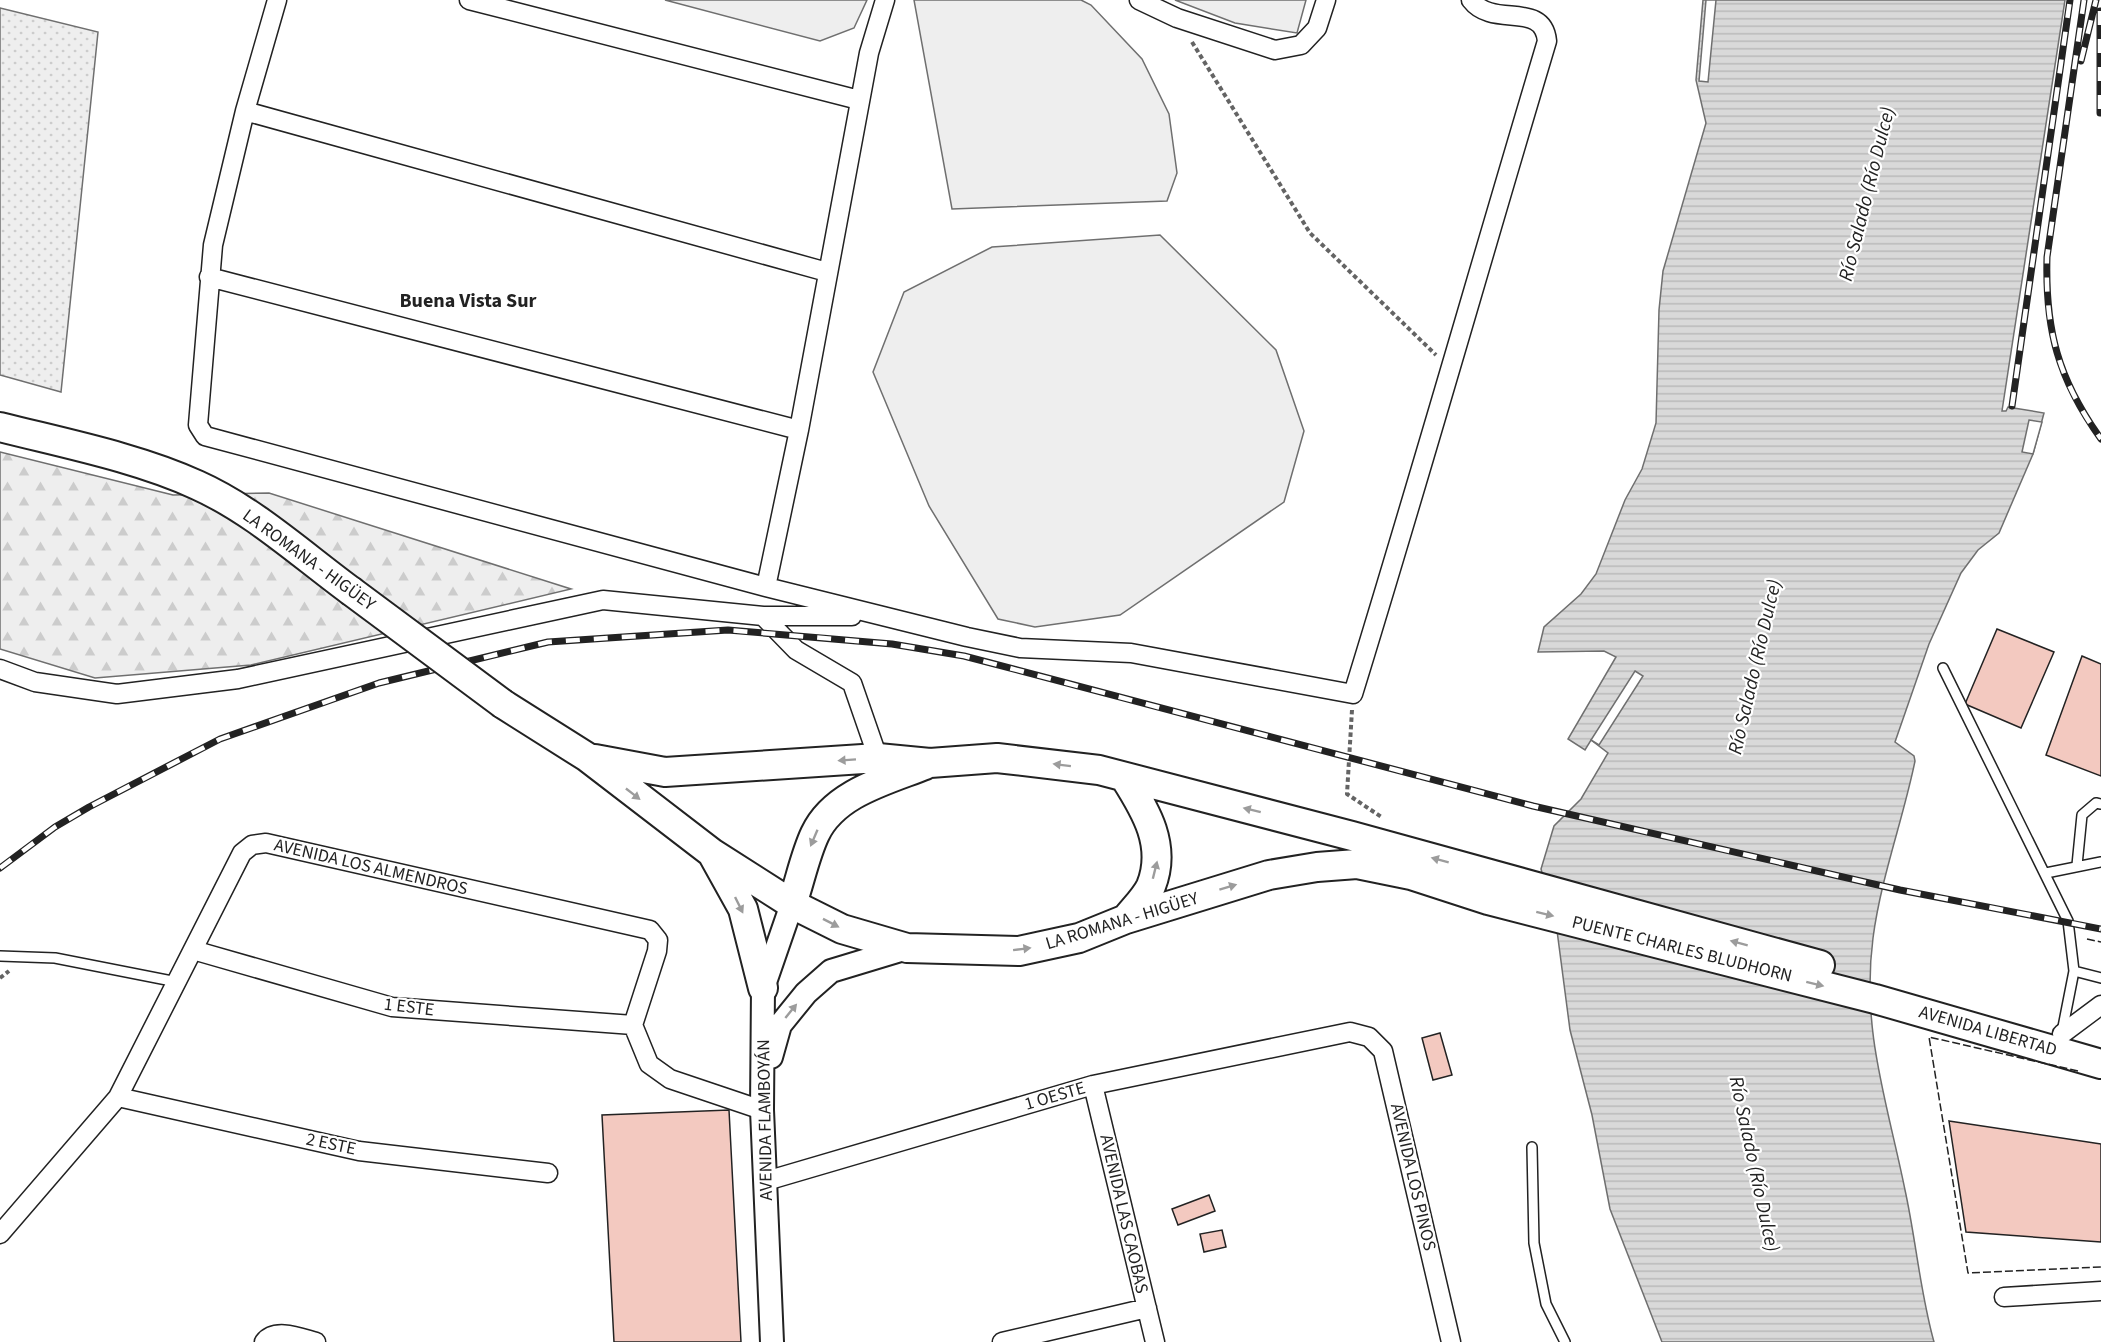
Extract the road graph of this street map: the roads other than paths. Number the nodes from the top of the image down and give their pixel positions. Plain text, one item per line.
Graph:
1 (277, 0) edge
2 (469, 0) edge
3 (885, 0) edge
4 (1139, 0) edge
5 (1326, 0) edge
6 (1471, 0) edge
7 (859, 100) junction
8 (245, 111) junction
9 (827, 272) junction
10 (209, 277) junction
11 (0, 427) edge
12 (799, 430) junction
13 (766, 587) junction
14 (763, 616) junction
15 (878, 616) junction
16 (1943, 668) dead end
17 (0, 669) edge
18 (587, 758) junction
19 (878, 758) junction
20 (930, 763) junction
21 (1125, 778) junction
22 (2101, 804) edge
23 (712, 853) junction
24 (2101, 862) edge
25 (2076, 865) junction
26 (2046, 873) junction
27 (1492, 888) junction
28 (792, 904) junction
29 (1126, 919) junction
30 (907, 948) junction
31 (193, 950) junction
32 (0, 956) edge
33 (2074, 971) junction
34 (2101, 978) edge
35 (177, 981) junction
36 (763, 988) junction
37 (1876, 990) junction
38 (2101, 1005) edge
39 (633, 1025) junction
40 (1350, 1032) joint
41 (2062, 1034) junction
42 (2101, 1043) edge
43 (2101, 1064) edge
44 (763, 1084) junction
45 (1093, 1085) junction
46 (118, 1097) junction
47 (762, 1110) junction
48 (1532, 1147) dead end
49 (548, 1173) dead end
50 (766, 1181) junction
51 (0, 1234) edge
52 (2101, 1291) edge
53 (2004, 1297) dead end
54 (1147, 1308) junction
55 (264, 1342) edge
56 (316, 1342) edge
57 (772, 1342) edge
58 (1002, 1342) edge
59 (1155, 1342) edge
60 (1451, 1342) edge
61 (1565, 1342) edge

1 - 8 street
2 - 7 street
3 - 7 street
4 - 5 street
6 - 15 street
7 - 9 street
8 - 9 street
8 - 10 street
9 - 12 street
10 - 12 street
10 - 13 street
11 - 18 main road, LA ROMANA - HIGÜEY, bridge
12 - 13 street
13 - 15 street
14 - 15 street
14 - 17 street
14 - 19 street
16 - 26 lane
19 -> 18 main road, LA ROMANA - HIGÜEY
18 -> 23 main road, LA ROMANA - HIGÜEY
19 - 20 main road, LA ROMANA - HIGÜEY
21 -> 20 main road, LA ROMANA - HIGÜEY
20 -> 28 main road
27 -> 21 main road, LA ROMANA - HIGÜEY
29 -> 21 main road
22 - 25 lane
23 - 28 main road, LA ROMANA - HIGÜEY
23 -> 36 main road
24 - 25 lane
25 - 26 lane
26 - 33 lane
29 -> 27 main road, LA ROMANA - HIGÜEY
27 - 37 main road, PUENTE CHARLES BLUDHORN
28 -> 30 main road, LA ROMANA - HIGÜEY
28 - 36 street, AVENIDA FLAMBOYÁN
30 -> 29 main road, LA ROMANA - HIGÜEY
44 -> 30 street
31 - 35 street, AVENIDA LOS ALMENDROS
31 - 39 street, 1 ESTE
31 - 39 street, AVENIDA LOS ALMENDROS
32 - 35 lane
33 - 34 lane
33 - 41 lane
35 - 46 street, AVENIDA LOS ALMENDROS
36 - 44 street, AVENIDA FLAMBOYÁN
37 - 41 main road, AVENIDA LIBERTAD
37 - 43 main road, AVENIDA LIBERTAD
38 - 41 street
39 - 47 street
40 - 45 street, 1 OESTE
40 - 60 street, AVENIDA LOS PINOS
41 - 42 main road, AVENIDA LIBERTAD
44 - 47 street, AVENIDA FLAMBOYÁN
45 - 50 street, 1 OESTE
45 - 54 street, AVENIDA LAS CAOBAS
46 - 49 street, 2 ESTE
46 - 51 street, AVENIDA LOS ALMENDROS
47 - 50 street, AVENIDA FLAMBOYÁN
48 - 61 lane
50 - 57 street, AVENIDA FLAMBOYÁN
52 - 53 street
54 - 58 street
54 - 59 street, AVENIDA LAS CAOBAS
55 - 56 street

